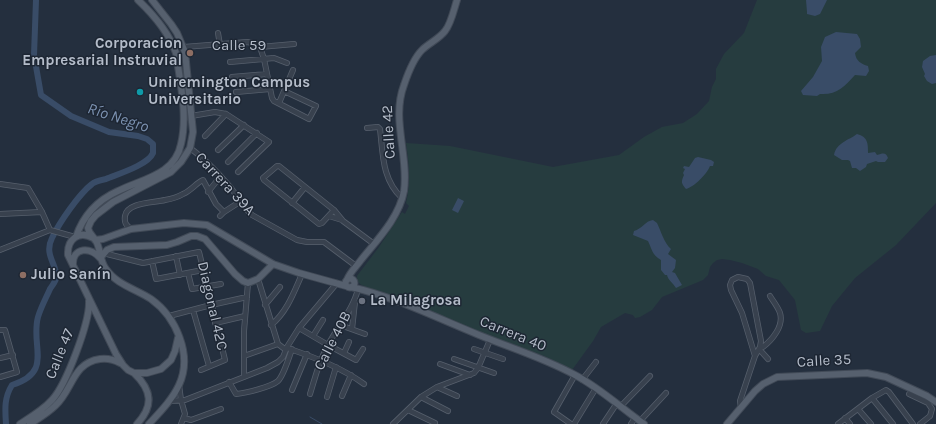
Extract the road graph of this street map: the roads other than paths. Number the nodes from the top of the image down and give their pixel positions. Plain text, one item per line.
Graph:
1 (138, 0) edge
2 (152, 0) edge
3 (457, 0) edge
4 (218, 32) dead end
5 (220, 44) junction
6 (294, 44) dead end
7 (184, 47) junction
8 (260, 47) junction
9 (264, 59) junction
10 (230, 62) dead end
11 (287, 63) dead end
12 (293, 70) dead end
13 (267, 74) junction
14 (232, 77) dead end
15 (270, 89) junction
16 (284, 91) junction
17 (236, 92) dead end
18 (279, 103) junction
19 (226, 114) junction
20 (191, 116) junction
21 (244, 125) junction
22 (367, 128) dead end
23 (257, 133) junction
24 (205, 136) dead end
25 (190, 148) junction
26 (218, 150) dead end
27 (228, 162) dead end
28 (238, 172) dead end
29 (220, 177) junction
30 (0, 184) edge
31 (305, 187) junction
32 (208, 192) junction
33 (402, 198) junction
34 (241, 201) junction
35 (292, 203) junction
36 (334, 210) junction
37 (42, 212) junction
38 (0, 214) edge
39 (329, 216) junction
40 (343, 221) junction
41 (131, 229) junction
42 (50, 230) junction
43 (74, 238) junction
44 (95, 240) junction
45 (374, 244) junction
46 (0, 250) edge
47 (176, 256) junction
48 (102, 257) junction
49 (152, 261) junction
50 (273, 264) junction
51 (73, 266) junction
52 (356, 266) junction
53 (203, 270) junction
54 (188, 273) junction
55 (302, 274) junction
56 (180, 275) junction
57 (258, 279) junction
58 (248, 283) junction
59 (221, 284) dead end
60 (349, 284) junction
61 (207, 286) junction
62 (280, 287) dead end
63 (770, 296) dead end
64 (247, 297) junction
65 (89, 300) junction
66 (355, 300) junction
67 (211, 305) junction
68 (265, 305) junction
69 (194, 310) junction
70 (169, 316) junction
71 (245, 316) junction
72 (323, 320) dead end
73 (215, 323) junction
74 (271, 324) junction
75 (340, 325) junction
76 (299, 328) junction
77 (352, 329) junction
78 (2, 330) edge
79 (365, 334) dead end
80 (178, 335) junction
81 (314, 336) junction
82 (490, 340) junction
83 (349, 342) dead end
84 (278, 344) junction
85 (328, 345) junction
86 (286, 348) junction
87 (760, 348) junction
88 (292, 349) junction
89 (363, 349) dead end
90 (474, 349) dead end
91 (485, 352) junction
92 (344, 353) junction
93 (307, 354) junction
94 (12, 355) junction
95 (244, 356) junction
96 (755, 356) junction
97 (0, 358) edge
98 (454, 359) dead end
99 (503, 359) dead end
100 (321, 360) junction
101 (768, 360) dead end
102 (596, 362) dead end
103 (440, 364) dead end
104 (122, 365) junction
105 (209, 366) junction
106 (336, 367) junction
107 (478, 368) junction
108 (201, 370) dead end
109 (134, 373) junction
110 (494, 374) dead end
111 (0, 375) edge
112 (351, 375) junction
113 (470, 375) junction
114 (574, 375) junction
115 (650, 376) dead end
116 (244, 377) junction
117 (582, 380) junction
118 (229, 382) junction
119 (364, 384) dead end
120 (179, 385) junction
121 (437, 386) junction
122 (596, 388) junction
123 (292, 390) dead end
124 (666, 393) dead end
125 (310, 394) dead end
126 (909, 394) dead end
127 (342, 396) dead end
128 (457, 396) dead end
129 (327, 397) dead end
130 (421, 397) junction
131 (188, 398) junction
132 (872, 398) junction
133 (181, 400) junction
134 (169, 401) junction
135 (932, 402) edge
136 (619, 405) junction
137 (741, 408) junction
138 (858, 408) junction
139 (221, 409) dead end
140 (184, 410) junction
141 (408, 410) junction
142 (448, 411) dead end
143 (930, 416) junction
144 (184, 418) junction
145 (845, 418) junction
146 (936, 418) edge
147 (40, 421) edge
148 (640, 421) edge
149 (397, 423) edge
150 (435, 423) edge
151 (21, 424) edge
152 (30, 424) edge
153 (137, 424) edge
154 (149, 424) edge
155 (182, 424) edge
156 (572, 424) edge
157 (603, 424) edge
158 (631, 424) edge
159 (727, 424) edge
160 (838, 424) edge
161 (850, 424) edge
162 (871, 424) edge
163 (893, 424) edge
164 (913, 424) edge
165 (920, 424) edge

1 - 43 main road
2 - 7 main road
3 - 33 main road, Calle 42
4 - 5 street
5 - 7 street, Calle 59
5 - 8 street, Calle 59
6 - 8 street, Calle 59
7 - 20 main road
8 - 9 street
9 - 10 street
9 - 11 street
9 - 13 street
12 - 16 street
13 - 14 street
13 - 15 street
15 - 17 street
15 - 18 street
16 - 18 street
16 - 18 street
19 - 20 street
19 - 21 street
19 - 24 street
20 - 25 main road
21 - 23 street
21 - 26 street
22 - 33 street
23 - 27 street
23 - 28 street
25 - 29 street, Carrera 39A
25 - 44 main road
29 - 32 street
29 - 34 street, Carrera 39A
30 - 37 street
31 - 35 street
31 - 35 street
31 - 36 street
32 - 34 street
32 - 41 street
33 - 45 main road, Calle 42
34 - 52 street, Carrera 39A
35 - 39 street
36 - 39 street
36 - 40 street
37 - 38 street
37 - 42 street
39 - 40 street
40 - 45 street
41 - 44 main road, Carrera 40
41 - 50 main road, Carrera 40
42 - 43 street
42 - 46 street
43 - 44 main road
43 - 51 main road
44 - 48 main road
45 - 52 main road, Calle 42
47 - 49 street
47 - 53 street, Diagonal 42C
47 - 56 street
48 - 49 street
48 - 51 main road
48 - 58 main road
48 - 70 main road
49 - 56 street
50 - 55 main road, Carrera 40
50 - 57 main road
51 - 65 main road
52 - 60 main road
53 - 54 street
53 - 61 street, Diagonal 42C
54 - 56 street
54 - 61 street
55 - 60 main road, Carrera 40
55 - 74 street
57 - 58 main road
57 - 68 street
58 - 64 street
59 - 61 street
60 - 66 street, Calle 40B
60 - 76 street
60 - 82 main road, Carrera 40
61 - 67 street, Diagonal 42C
62 - 68 street
63 - 87 street
64 - 67 street
64 - 71 street
65 - 104 main road
65 - 151 main road, Calle 47
66 - 75 street, Calle 40B
66 - 77 street
67 - 69 street
67 - 73 street, Diagonal 42C
68 - 74 street
69 - 70 street
69 - 105 street
70 - 80 main road
71 - 73 street
71 - 95 street
72 - 81 street
73 - 105 street, Diagonal 42C
74 - 84 street
75 - 77 street
75 - 85 street, Calle 40B
76 - 81 street
76 - 86 street
77 - 79 street
78 - 94 street
80 - 109 main road
80 - 120 main road
81 - 85 street
82 - 91 street
82 - 114 main road, Carrera 40
83 - 92 street
84 - 86 street
84 - 95 street
85 - 92 street
85 - 100 street, Calle 40B
86 - 88 street
86 - 116 street
87 - 96 street
87 - 96 street
87 - 101 street
88 - 93 street
88 - 118 street
89 - 92 street
90 - 91 street
91 - 99 street
91 - 107 street
93 - 100 street
93 - 123 street
94 - 97 street
94 - 111 street
95 - 116 street
96 - 137 street
98 - 107 street
100 - 106 street
100 - 125 street, Calle 40B
102 - 117 street
103 - 113 street
104 - 109 main road, Calle 47
104 - 147 main road, Calle 47
105 - 108 street
106 - 112 street
106 - 129 street
107 - 110 street
107 - 113 street
109 - 153 main road, Calle 47
112 - 119 street
112 - 127 street
113 - 121 street
114 - 117 main road, Carrera 40
114 - 156 street
115 - 136 street
116 - 118 street
117 - 122 main road, Carrera 40
118 - 131 street
120 - 133 street
120 - 134 main road
121 - 128 street
121 - 130 street
122 - 136 main road, Carrera 40
122 - 156 street
124 - 148 street
126 - 135 street
130 - 141 street
130 - 142 street
131 - 133 street
131 - 140 street
132 - 138 street
132 - 163 street
132 - 164 street
133 - 134 street
133 - 140 street
134 - 154 main road
135 - 137 main road, Calle 35
135 - 143 street
136 - 148 main road, Carrera 40
136 - 157 street
137 - 159 main road, Calle 35
138 - 145 street
138 - 162 street
139 - 144 street
140 - 144 street
141 - 149 street
141 - 150 street
143 - 146 street
143 - 165 street
144 - 155 street
145 - 160 street
145 - 161 street
147 - 152 main road, Calle 47
148 - 158 street

